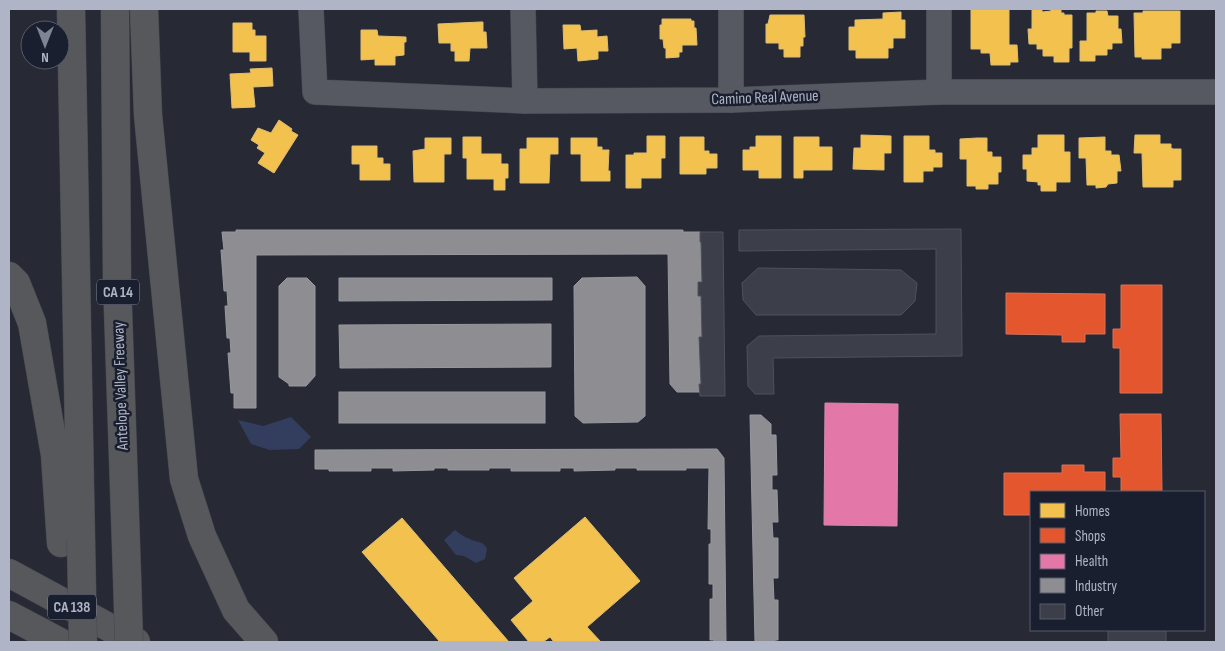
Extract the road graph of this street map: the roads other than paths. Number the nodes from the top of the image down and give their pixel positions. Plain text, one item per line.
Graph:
1 (72, 9) edge
2 (115, 9) edge
3 (144, 9) edge
4 (312, 9) edge
5 (523, 9) edge
6 (731, 9) edge
7 (939, 9) edge
8 (939, 92) junction
9 (1216, 92) edge
10 (731, 100) junction
11 (525, 101) junction
12 (9, 276) edge
13 (71, 542) junction
14 (9, 573) edge
15 (9, 615) edge
16 (60, 642) edge
17 (75, 642) edge
18 (83, 642) edge
19 (130, 642) edge
20 (136, 642) edge
21 (264, 642) edge

1 - 13 highway, CA 14
2 - 19 highway, Antelope Valley Freeway / CA 14, bridge
3 - 21 highway
4 - 11 street, Camino Real Avenue
5 - 11 street
6 - 10 street
7 - 8 street
8 - 9 street, Camino Real Avenue
8 - 10 street, Camino Real Avenue
10 - 11 street, Camino Real Avenue
12 - 13 highway
13 - 17 highway
13 - 18 highway, CA 14, bridge
14 - 20 highway, CA 138
15 - 16 highway

